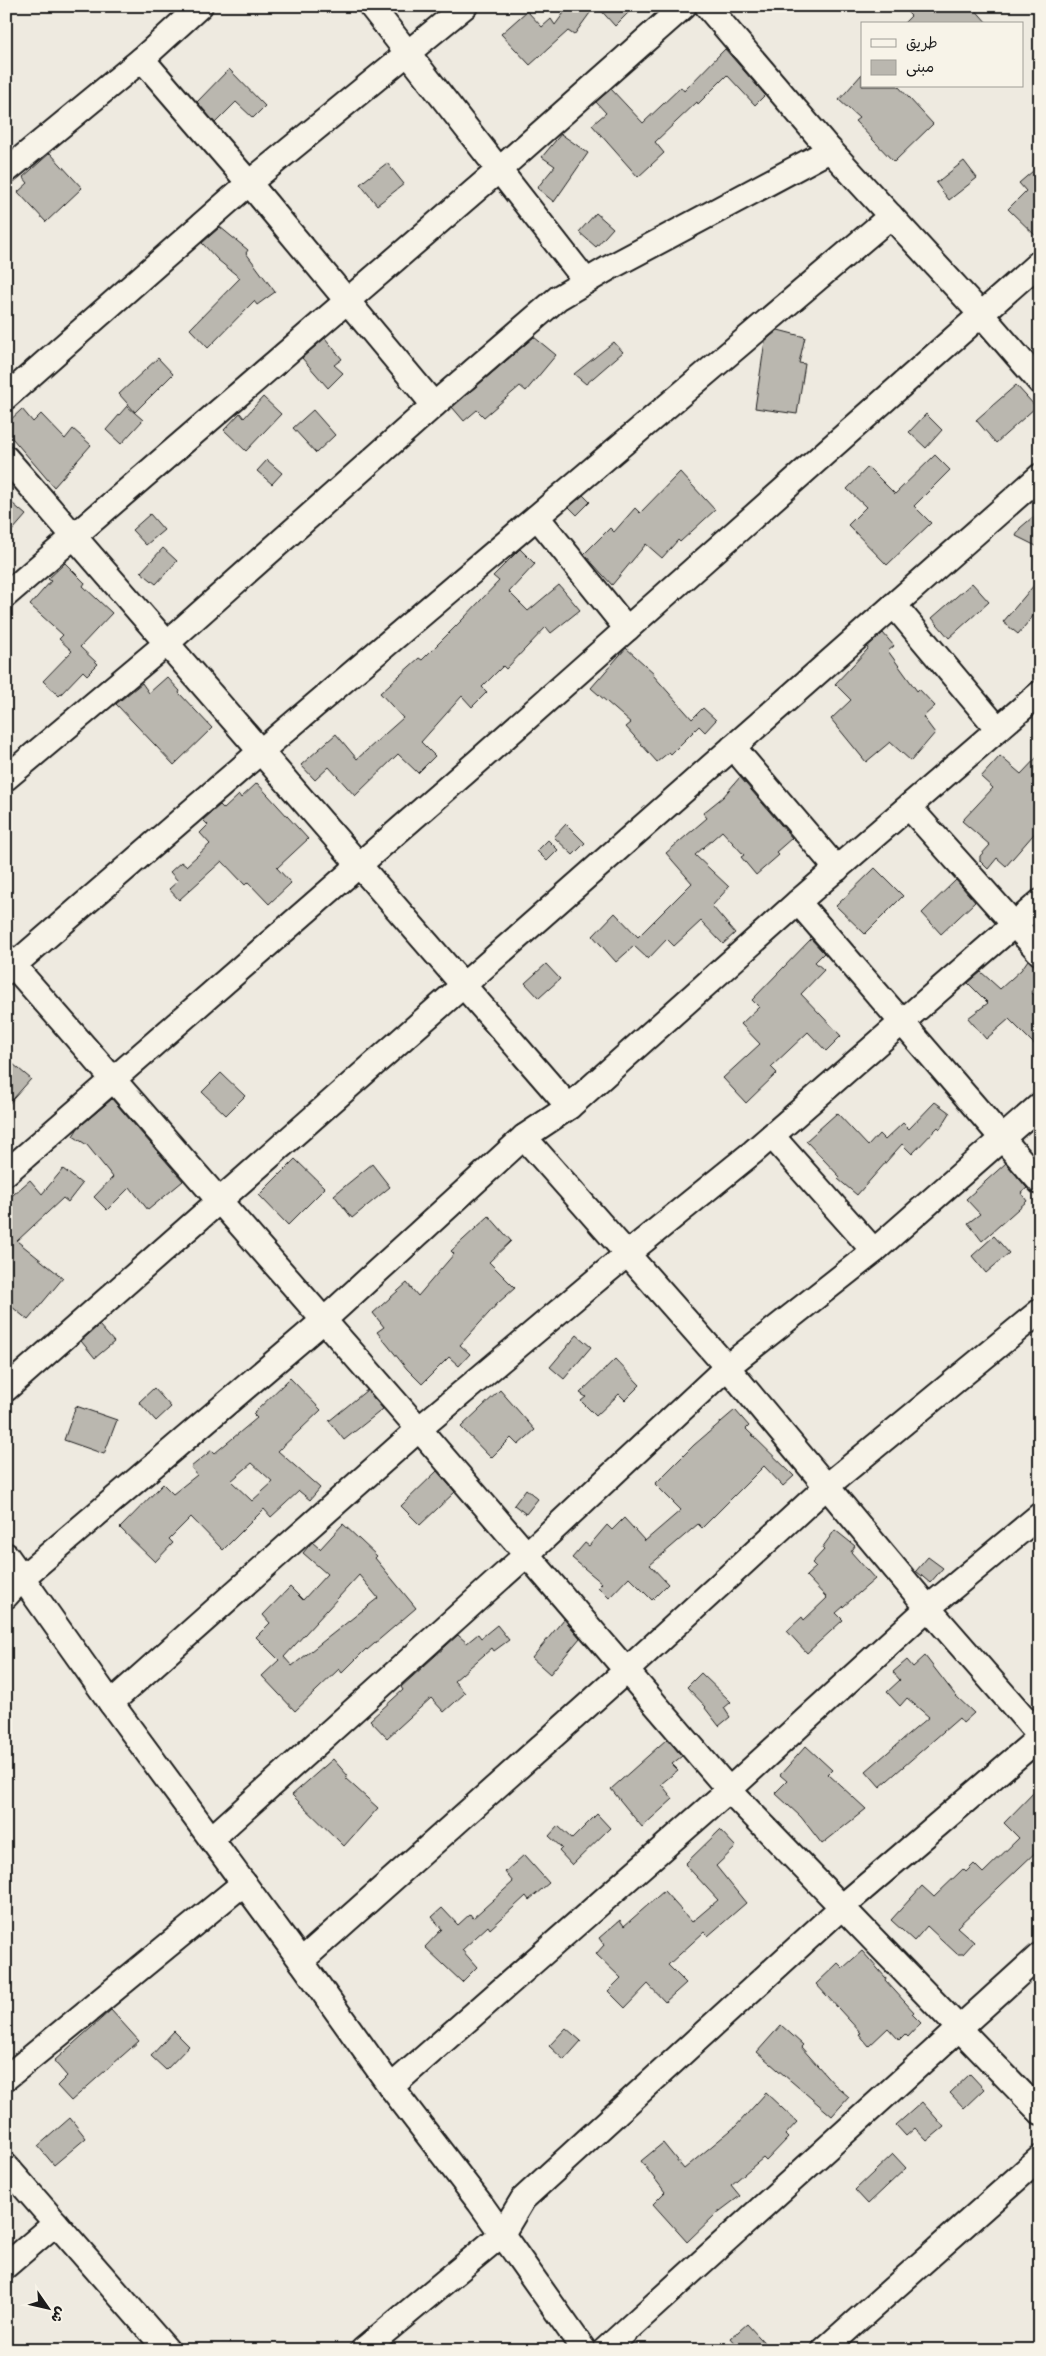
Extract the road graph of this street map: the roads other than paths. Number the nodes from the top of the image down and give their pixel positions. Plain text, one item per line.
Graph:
1 (200, 6) edge
2 (371, 6) edge
3 (465, 6) edge
4 (684, 6) edge
5 (707, 6) edge
6 (407, 54) junction
7 (142, 59) junction
8 (830, 150) junction
9 (500, 169) junction
10 (6, 172) edge
11 (249, 183) junction
12 (891, 216) junction
13 (1040, 262) edge
14 (586, 280) junction
15 (346, 301) junction
16 (981, 314) junction
17 (1040, 382) edge
18 (6, 397) edge
19 (434, 405) junction
20 (6, 458) edge
21 (1040, 476) edge
22 (537, 517) junction
23 (74, 536) junction
24 (6, 595) edge
25 (894, 605) junction
26 (627, 630) junction
27 (167, 643) junction
28 (1040, 693) edge
29 (998, 729) junction
30 (734, 747) junction
31 (261, 751) junction
32 (6, 778) edge
33 (909, 807) junction
34 (360, 865) junction
35 (837, 869) junction
36 (798, 902) junction
37 (1040, 902) edge
38 (1015, 924) junction
39 (1040, 953) edge
40 (9, 965) edge
41 (464, 985) junction
42 (901, 1022) junction
43 (112, 1079) junction
44 (1040, 1106) edge
45 (569, 1107) junction
46 (772, 1136) junction
47 (524, 1137) junction
48 (1003, 1139) junction
49 (6, 1173) edge
50 (1040, 1182) edge
51 (219, 1202) junction
52 (874, 1251) junction
53 (626, 1254) junction
54 (1040, 1311) edge
55 (323, 1321) junction
56 (727, 1367) junction
57 (6, 1389) edge
58 (419, 1429) junction
59 (826, 1486) junction
60 (1040, 1515) edge
61 (6, 1555) edge
62 (526, 1556) junction
63 (23, 1578) junction
64 (6, 1596) edge
65 (928, 1608) junction
66 (627, 1670) junction
67 (111, 1703) junction
68 (1040, 1737) edge
69 (729, 1790) junction
70 (211, 1839) junction
71 (244, 1883) junction
72 (843, 1906) junction
73 (1040, 1955) edge
74 (301, 1961) junction
75 (959, 2027) junction
76 (6, 2078) edge
77 (391, 2087) junction
78 (1040, 2112) edge
79 (1040, 2158) edge
80 (6, 2166) edge
81 (523, 2199) junction
82 (480, 2203) junction
83 (56, 2223) junction
84 (502, 2234) junction
85 (6, 2266) edge
86 (160, 2347) edge
87 (364, 2350) edge
88 (584, 2350) edge
89 (605, 2350) edge
90 (824, 2350) edge

1 - 7 street
2 - 6 street
3 - 6 street
4 - 9 street
5 - 8 street
6 - 9 street
6 - 11 street
7 - 10 street
7 - 11 street
8 - 12 street
8 - 14 street
9 - 14 street
9 - 15 street
11 - 15 street
11 - 18 street
12 - 16 street
12 - 22 street
13 - 16 street
14 - 19 street
15 - 19 street
15 - 23 street
16 - 17 street
16 - 26 street
19 - 27 street
20 - 23 street
21 - 25 street
22 - 26 street
22 - 31 street
23 - 24 street
23 - 27 street
25 - 29 street
25 - 30 street
26 - 34 street
27 - 31 street
27 - 32 street
28 - 29 street
29 - 33 street
30 - 35 street
30 - 41 street
31 - 34 street
31 - 40 street
33 - 35 street
33 - 38 street
34 - 41 street
34 - 43 street
35 - 36 street
36 - 42 street
36 - 45 street
37 - 38 street
38 - 39 street
38 - 42 street
40 - 43 street
41 - 45 street
41 - 51 street
42 - 46 street
42 - 48 street
43 - 49 street
43 - 51 street
44 - 48 street
45 - 47 street
46 - 52 street
46 - 53 street
47 - 53 street
47 - 55 street
48 - 50 street
48 - 52 street
51 - 55 street
51 - 57 street
52 - 56 street
53 - 56 street
53 - 58 street
54 - 59 street
55 - 58 street
55 - 63 street
56 - 59 street
56 - 62 street
58 - 62 street
58 - 67 street
59 - 65 street
59 - 66 street
60 - 65 street
61 - 63 street
62 - 66 street
62 - 70 street
63 - 64 street
63 - 67 street
65 - 68 street
65 - 69 street
66 - 69 street
66 - 74 street
67 - 70 street
68 - 72 street
69 - 72 street
69 - 77 street
70 - 71 street
71 - 74 street
71 - 76 street
72 - 75 street
72 - 81 street
73 - 75 street
74 - 77 street
75 - 78 street
75 - 89 street
77 - 82 street
79 - 90 street
80 - 83 street
81 - 82 street
81 - 84 street
82 - 84 street
83 - 85 street
83 - 86 street
84 - 87 street
84 - 88 street

